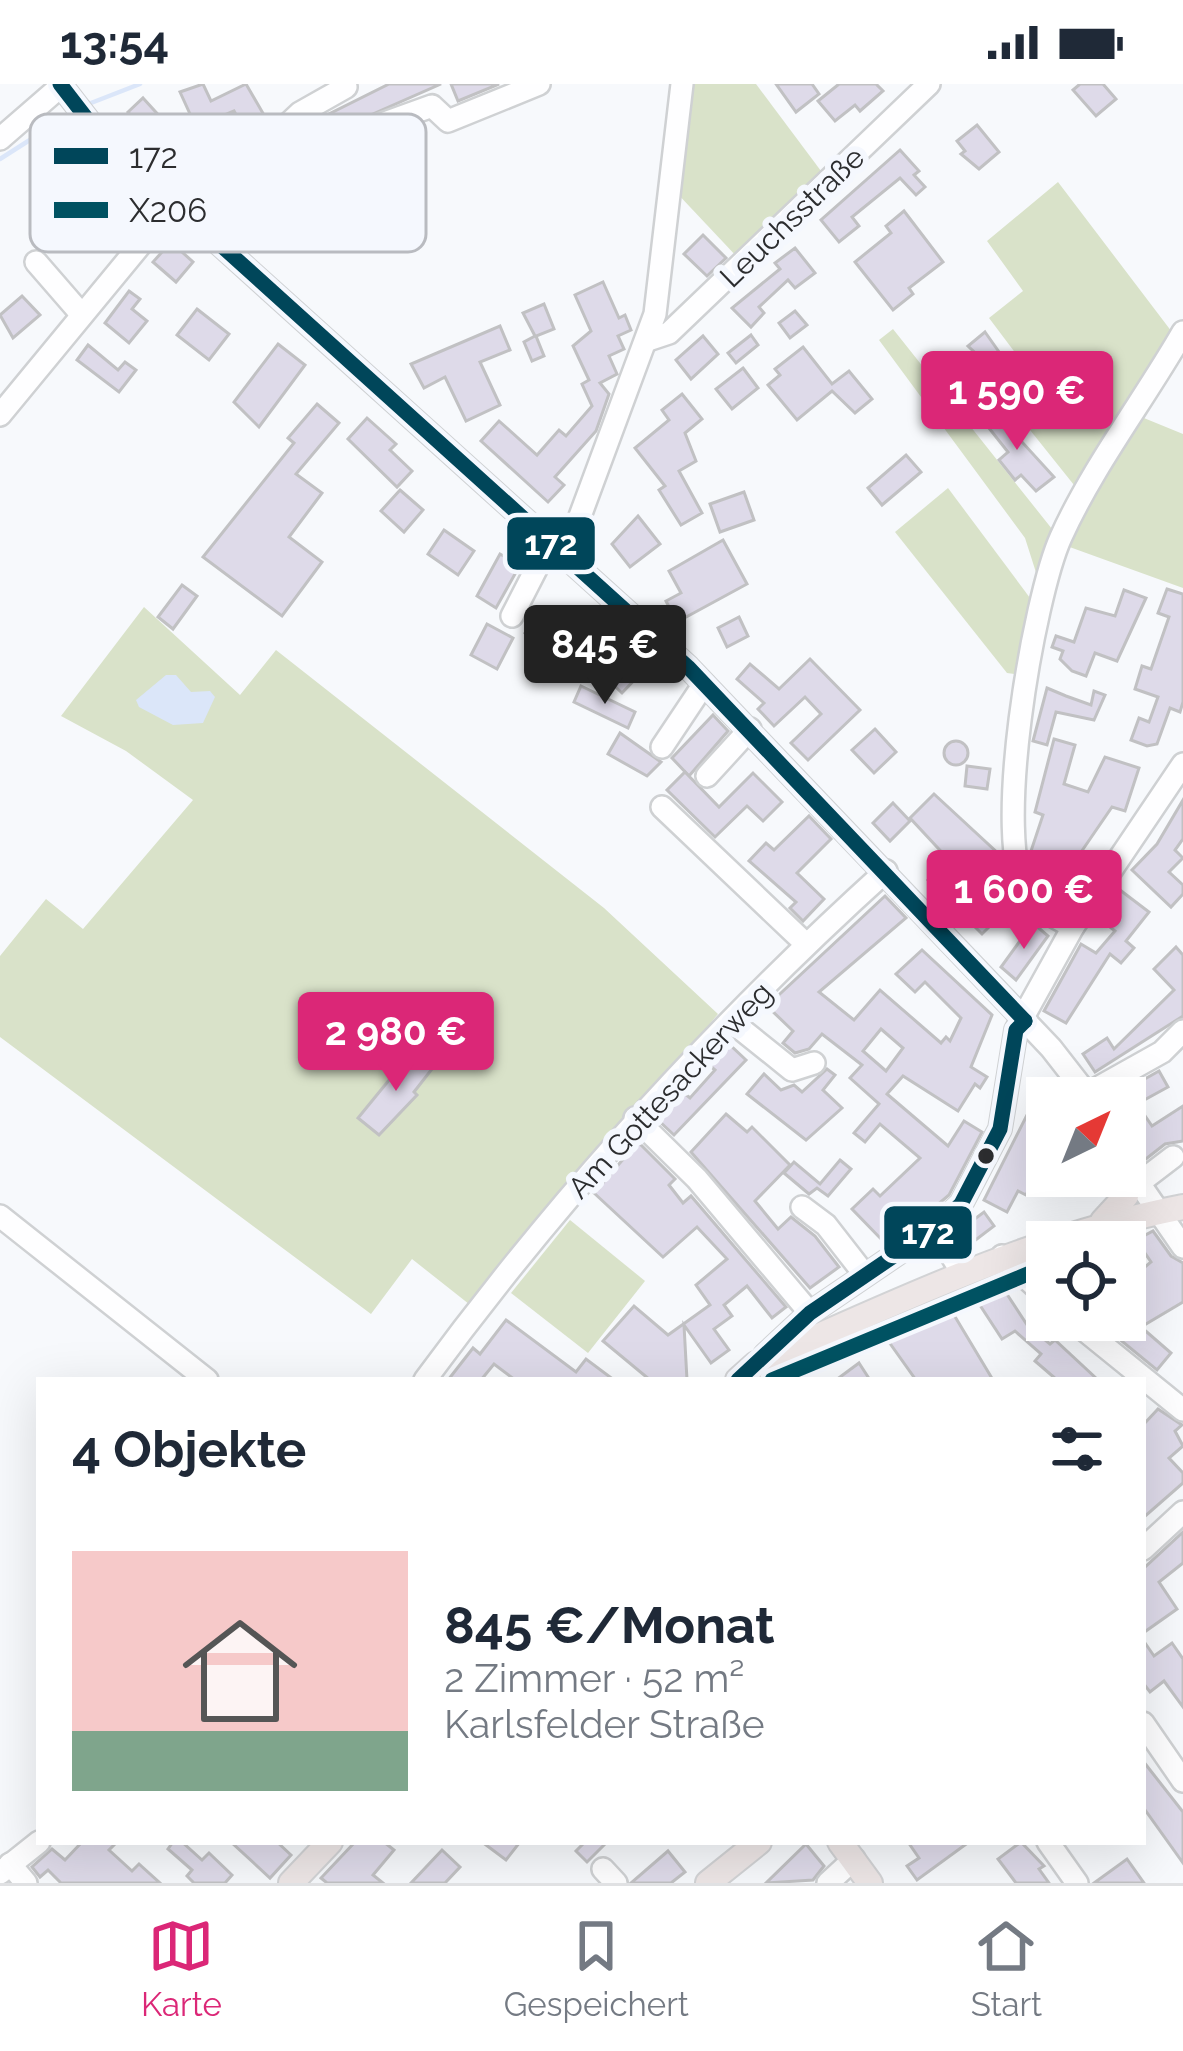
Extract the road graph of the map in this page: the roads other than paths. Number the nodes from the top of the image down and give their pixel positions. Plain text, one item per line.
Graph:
1 (539, 84) edge
2 (682, 84) edge
3 (929, 84) edge
4 (60, 85) edge
5 (346, 87) edge
6 (83, 114) edge
7 (299, 114) edge
8 (410, 114) edge
9 (0, 139) edge
10 (142, 252) edge
11 (228, 252) edge
12 (36, 262) dead end
13 (82, 315) junction
14 (1183, 332) edge
15 (648, 340) junction
16 (0, 415) edge
17 (559, 547) junction
18 (512, 616) dead end
19 (704, 684) junction
20 (750, 729) junction
21 (662, 747) dead end
22 (1183, 764) edge
23 (707, 776) dead end
24 (662, 807) dead end
25 (886, 872) junction
26 (1073, 927) junction
27 (806, 944) junction
28 (730, 1021) junction
29 (1025, 1021) junction
30 (1183, 1031) edge
31 (814, 1063) dead end
32 (1073, 1077) edge
33 (1121, 1077) edge
34 (635, 1118) junction
35 (1173, 1156) dead end
36 (1146, 1165) edge
37 (1146, 1185) edge
38 (1125, 1197) edge
39 (802, 1207) dead end
40 (1172, 1209) edge
41 (0, 1216) edge
42 (1102, 1221) edge
43 (1106, 1221) edge
44 (935, 1228) junction
45 (1183, 1247) edge
46 (1026, 1248) edge
47 (1002, 1256) junction
48 (962, 1273) junction
49 (866, 1275) junction
50 (1026, 1278) edge
51 (810, 1313) junction
52 (1098, 1341) edge
53 (748, 1374) edge
54 (203, 1377) edge
55 (426, 1377) edge
56 (1142, 1377) edge
57 (1146, 1380) edge
58 (1183, 1410) edge
59 (1183, 1513) edge
60 (1146, 1546) edge
61 (1146, 1727) edge
62 (1183, 1780) edge
63 (36, 1844) edge
64 (327, 1845) edge
65 (755, 1845) edge
66 (1050, 1845) edge
67 (847, 1851) edge
68 (5, 1868) edge
69 (26, 1883) edge
70 (291, 1883) edge
71 (708, 1883) edge
72 (828, 1883) edge
73 (871, 1883) edge
74 (1077, 1883) edge

1 - 8 street
2 - 15 street
3 - 15 street, Leuchsstraße
4 - 6 street
4 - 9 street
5 - 7 street
10 - 13 street
11 - 17 street
12 - 13 street
13 - 16 street
14 - 26 street
15 - 17 street
17 - 18 street
17 - 19 street
19 - 20 street
19 - 21 street
20 - 23 street
20 - 25 street
22 - 26 street
24 - 27 street
25 - 27 street, Am Gottesackerweg
25 - 29 street
26 - 29 street
27 - 28 street, Am Gottesackerweg
28 - 31 street
28 - 34 street, Am Gottesackerweg
29 - 32 street
29 - 44 street
30 - 33 street
34 - 51 street
34 - 55 street, Am Gottesackerweg
35 - 36 street
37 - 40 street
38 - 42 main road
39 - 49 street
40 - 43 main road
40 - 45 street
41 - 54 street
44 - 48 street
44 - 49 street
46 - 47 main road
47 - 48 main road
47 - 50 street
48 - 53 main road
49 - 51 street
51 - 53 street
52 - 56 street
57 - 58 street
59 - 60 street
61 - 62 street
63 - 68 street
64 - 70 main road
65 - 71 main road
66 - 74 street
67 - 72 street
67 - 73 main road
68 - 69 street

